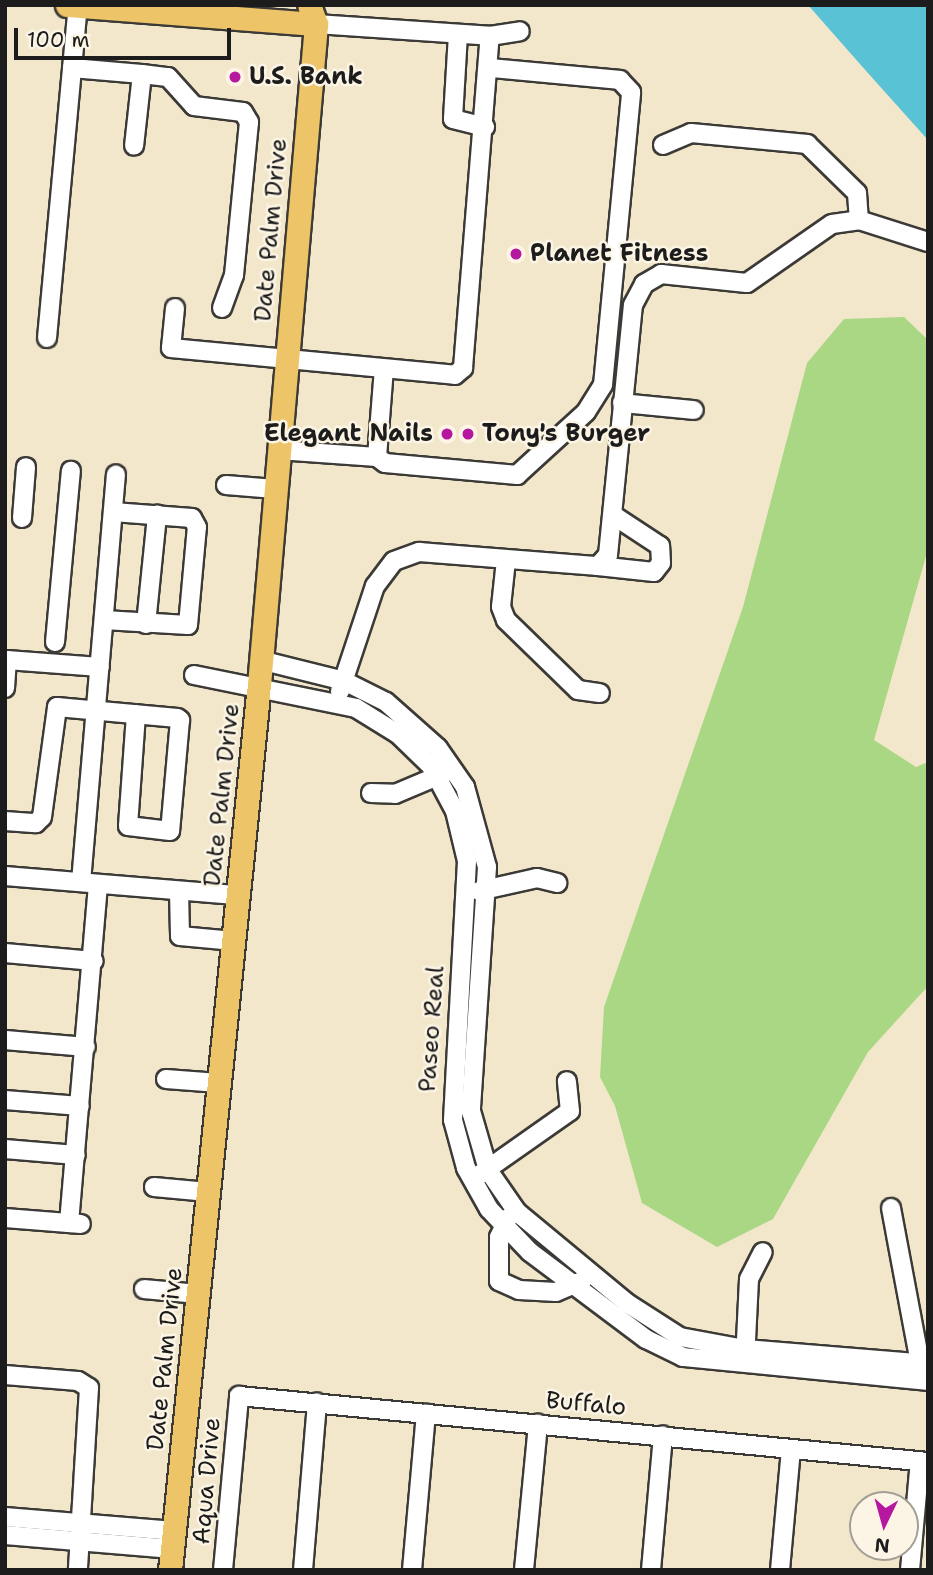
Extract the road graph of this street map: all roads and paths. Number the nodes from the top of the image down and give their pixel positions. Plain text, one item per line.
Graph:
1 (68, 5) edge
2 (78, 6) edge
3 (144, 8) edge
4 (318, 11) edge
5 (520, 31) dead end
6 (458, 34) junction
7 (490, 36) junction
8 (72, 68) junction
9 (491, 68) junction
10 (142, 74) junction
11 (485, 127) junction
12 (663, 145) dead end
13 (134, 146) dead end
14 (859, 220) junction
15 (928, 242) edge
16 (175, 308) dead end
17 (222, 308) dead end
18 (47, 338) dead end
19 (286, 363) junction
20 (384, 369) junction
21 (622, 403) junction
22 (694, 410) dead end
23 (278, 450) junction
24 (377, 457) junction
25 (26, 467) dead end
26 (71, 471) dead end
27 (116, 475) dead end
28 (226, 485) dead end
29 (275, 489) junction
30 (113, 512) junction
31 (156, 515) junction
32 (612, 515) junction
33 (22, 518) dead end
34 (506, 560) junction
35 (598, 566) junction
36 (104, 620) junction
37 (146, 624) junction
38 (55, 642) dead end
39 (6, 660) edge
40 (260, 660) junction
41 (100, 667) junction
42 (194, 675) dead end
43 (344, 681) junction
44 (259, 685) junction
45 (5, 688) edge
46 (600, 693) dead end
47 (337, 700) junction
48 (96, 710) junction
49 (136, 714) junction
50 (454, 768) junction
51 (437, 778) junction
52 (371, 793) dead end
53 (5, 821) edge
54 (5, 876) edge
55 (89, 883) junction
56 (557, 883) dead end
57 (487, 889) junction
58 (178, 891) junction
59 (468, 893) junction
60 (238, 895) junction
61 (234, 941) junction
62 (5, 953) edge
63 (94, 961) junction
64 (454, 1035) junction
65 (473, 1036) junction
66 (5, 1040) edge
67 (86, 1047) junction
68 (166, 1079) dead end
69 (567, 1081) dead end
70 (219, 1083) junction
71 (5, 1100) edge
72 (80, 1106) junction
73 (5, 1149) edge
74 (76, 1155) junction
75 (488, 1170) junction
76 (472, 1180) junction
77 (154, 1187) dead end
78 (208, 1192) junction
79 (891, 1208) dead end
80 (516, 1211) junction
81 (5, 1218) edge
82 (502, 1225) junction
83 (763, 1252) dead end
84 (589, 1273) junction
85 (576, 1287) junction
86 (144, 1289) dead end
87 (198, 1294) junction
88 (745, 1349) junction
89 (744, 1368) junction
90 (925, 1372) edge
91 (5, 1375) edge
92 (239, 1396) joint
93 (317, 1404) junction
94 (426, 1414) junction
95 (538, 1424) junction
96 (663, 1436) junction
97 (791, 1448) junction
98 (924, 1461) edge
99 (5, 1517) edge
100 (82, 1533) junction
101 (5, 1535) edge
102 (172, 1550) edge
103 (78, 1570) edge
104 (223, 1570) edge
105 (303, 1570) edge
106 (412, 1570) edge
107 (524, 1570) edge
108 (651, 1570) edge
109 (780, 1570) edge
110 (910, 1570) edge

1 - 2 main road
2 - 3 main road
2 - 8 street
3 - 4 main road
4 - 6 street
4 - 19 main road, Date Palm Drive
5 - 7 street
6 - 7 street
6 - 11 street
7 - 9 street
8 - 10 street
8 - 18 street
9 - 11 street
9 - 24 street
10 - 13 street
10 - 17 street
11 - 20 street
12 - 14 street
14 - 15 street
14 - 21 street
16 - 19 street
19 - 20 street
19 - 23 main road, Date Palm Drive
20 - 24 street
21 - 22 street
21 - 32 street
23 - 24 street
23 - 29 main road, Date Palm Drive
25 - 33 street
26 - 38 street
27 - 30 street
28 - 29 street
29 - 40 main road, Date Palm Drive
30 - 31 street
30 - 36 street
31 - 37 street
31 - 37 street
32 - 35 street
32 - 35 street
34 - 35 street
34 - 43 street
34 - 46 street
36 - 37 street
36 - 41 street
39 - 41 street
39 - 45 street
40 - 43 street, Paseo Real
40 - 44 main road, Date Palm Drive
41 - 48 street
42 - 44 street, Paseo Real
43 - 47 street
43 - 50 street, Paseo Real
44 - 47 street, Paseo Real
44 - 60 main road, Date Palm Drive
47 - 51 street, Paseo Real
48 - 49 street
48 - 53 street
48 - 55 street
49 - 49 street
50 - 51 street
50 - 57 street, Paseo Real
51 - 52 street
51 - 59 street, Paseo Real
54 - 55 street
55 - 58 street
55 - 63 street
56 - 57 street
57 - 59 street
57 - 65 street, Paseo Real
58 - 60 street
58 - 61 street
59 - 64 street, Paseo Real
60 - 61 main road, Date Palm Drive
61 - 70 main road, Date Palm Drive
62 - 63 street
63 - 67 street
64 - 65 street
64 - 76 street, Paseo Real
65 - 75 street, Paseo Real
66 - 67 street
67 - 72 street
68 - 70 street
69 - 75 street
70 - 78 main road, Date Palm Drive
71 - 72 street
72 - 74 street
73 - 74 street
74 - 81 street
75 - 76 street
75 - 80 street, Paseo Real
76 - 82 street, Paseo Real
77 - 78 street
78 - 87 main road, Date Palm Drive
79 - 90 street
80 - 82 street
80 - 84 street, Paseo Real
82 - 85 street, Paseo Real
82 - 85 street
83 - 88 street
84 - 85 street
84 - 88 street, Paseo Real
85 - 89 street, Paseo Real
86 - 87 street
87 - 102 main road, Date Palm Drive
88 - 89 street
88 - 90 street, Paseo Real
89 - 90 street, Paseo Real
91 - 100 street
92 - 93 street, Buffalo
92 - 104 street, Aqua Drive
93 - 94 street, Buffalo
93 - 105 street
94 - 95 street, Buffalo
94 - 106 street
95 - 96 street, Buffalo
95 - 107 street
96 - 97 street, Buffalo
96 - 108 street
97 - 98 street, Buffalo
97 - 109 street
98 - 110 street
99 - 100 street
100 - 101 street
100 - 102 street
100 - 103 street

